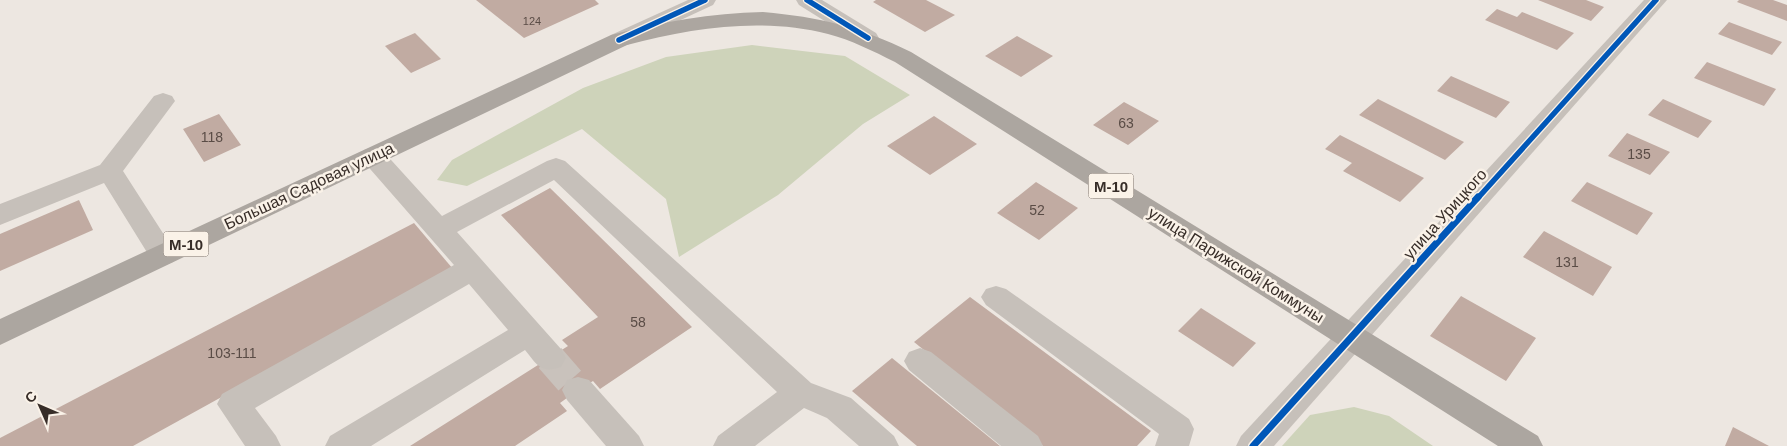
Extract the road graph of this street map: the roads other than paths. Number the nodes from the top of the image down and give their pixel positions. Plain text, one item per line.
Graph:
1 (705, 0) edge
2 (807, 0) edge
3 (1656, 0) edge
4 (754, 18) joint
5 (868, 38) junction
6 (619, 40) junction
7 (163, 101) dead end
8 (373, 156) junction
9 (109, 171) junction
10 (0, 215) edge
11 (438, 230) junction
12 (163, 256) junction
13 (473, 268) junction
14 (996, 297) dead end
15 (0, 333) edge
16 (528, 333) junction
17 (1352, 337) junction
18 (550, 358) tunnel mouth
19 (920, 361) dead end
20 (578, 390) tunnel mouth
21 (800, 393) junction
22 (264, 446) edge
23 (342, 446) edge
24 (626, 446) edge
25 (730, 446) edge
26 (882, 446) edge
27 (1026, 446) edge
28 (1172, 446) edge
29 (1253, 446) edge
30 (1526, 446) edge

1 - 6 street, Большая Садовая улица
2 - 5 street, улица Парижской Коммуны
3 - 17 street, улица Урицкого
4 - 5 highway, улица Парижской Коммуны / М-10
4 - 6 highway, Большая Садовая улица / М-10
5 - 17 highway, улица Парижской Коммуны / М-10
6 - 8 highway, Большая Садовая улица / М-10
7 - 9 street
8 - 11 street
8 - 12 highway, Большая Садовая улица / М-10
9 - 10 street
9 - 12 street
11 - 13 street
11 - 21 street
12 - 15 highway, Большая Садовая улица / М-10
13 - 16 street
13 - 22 street
14 - 28 street
16 - 18 street
16 - 23 street
17 - 29 street, улица Урицкого
17 - 30 highway, улица Парижской Коммуны / М-10
19 - 27 street
20 - 24 street
21 - 25 street
21 - 26 street

